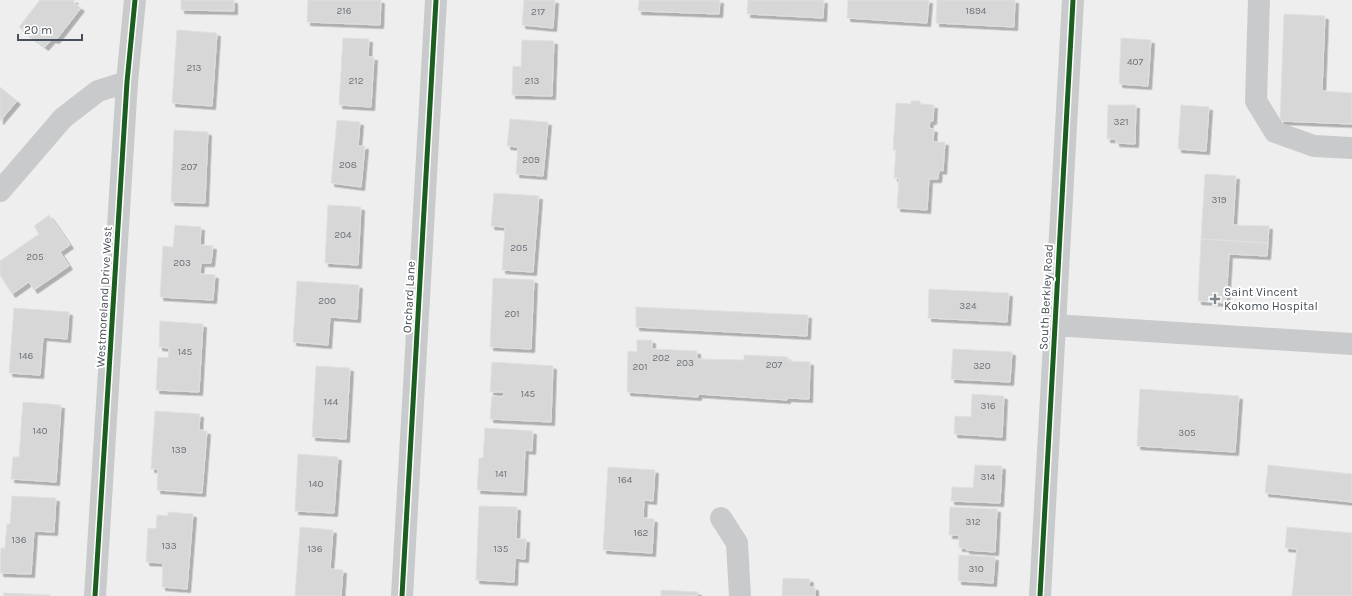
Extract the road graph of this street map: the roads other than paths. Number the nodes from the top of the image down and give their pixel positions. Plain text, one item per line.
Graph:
1 (135, 0) edge
2 (436, 0) edge
3 (1073, 0) edge
4 (1259, 0) edge
5 (127, 82) junction
6 (1352, 148) edge
7 (0, 191) edge
8 (1054, 325) junction
9 (1352, 344) edge
10 (721, 518) dead end
11 (96, 596) edge
12 (402, 596) edge
13 (740, 596) edge
14 (1040, 596) edge

1 - 5 street, Westmoreland Drive West
2 - 12 street, Orchard Lane
3 - 8 street, South Berkley Road
4 - 6 street
5 - 7 street
5 - 11 street, Westmoreland Drive West
8 - 9 street
8 - 14 street, South Berkley Road
10 - 13 street

